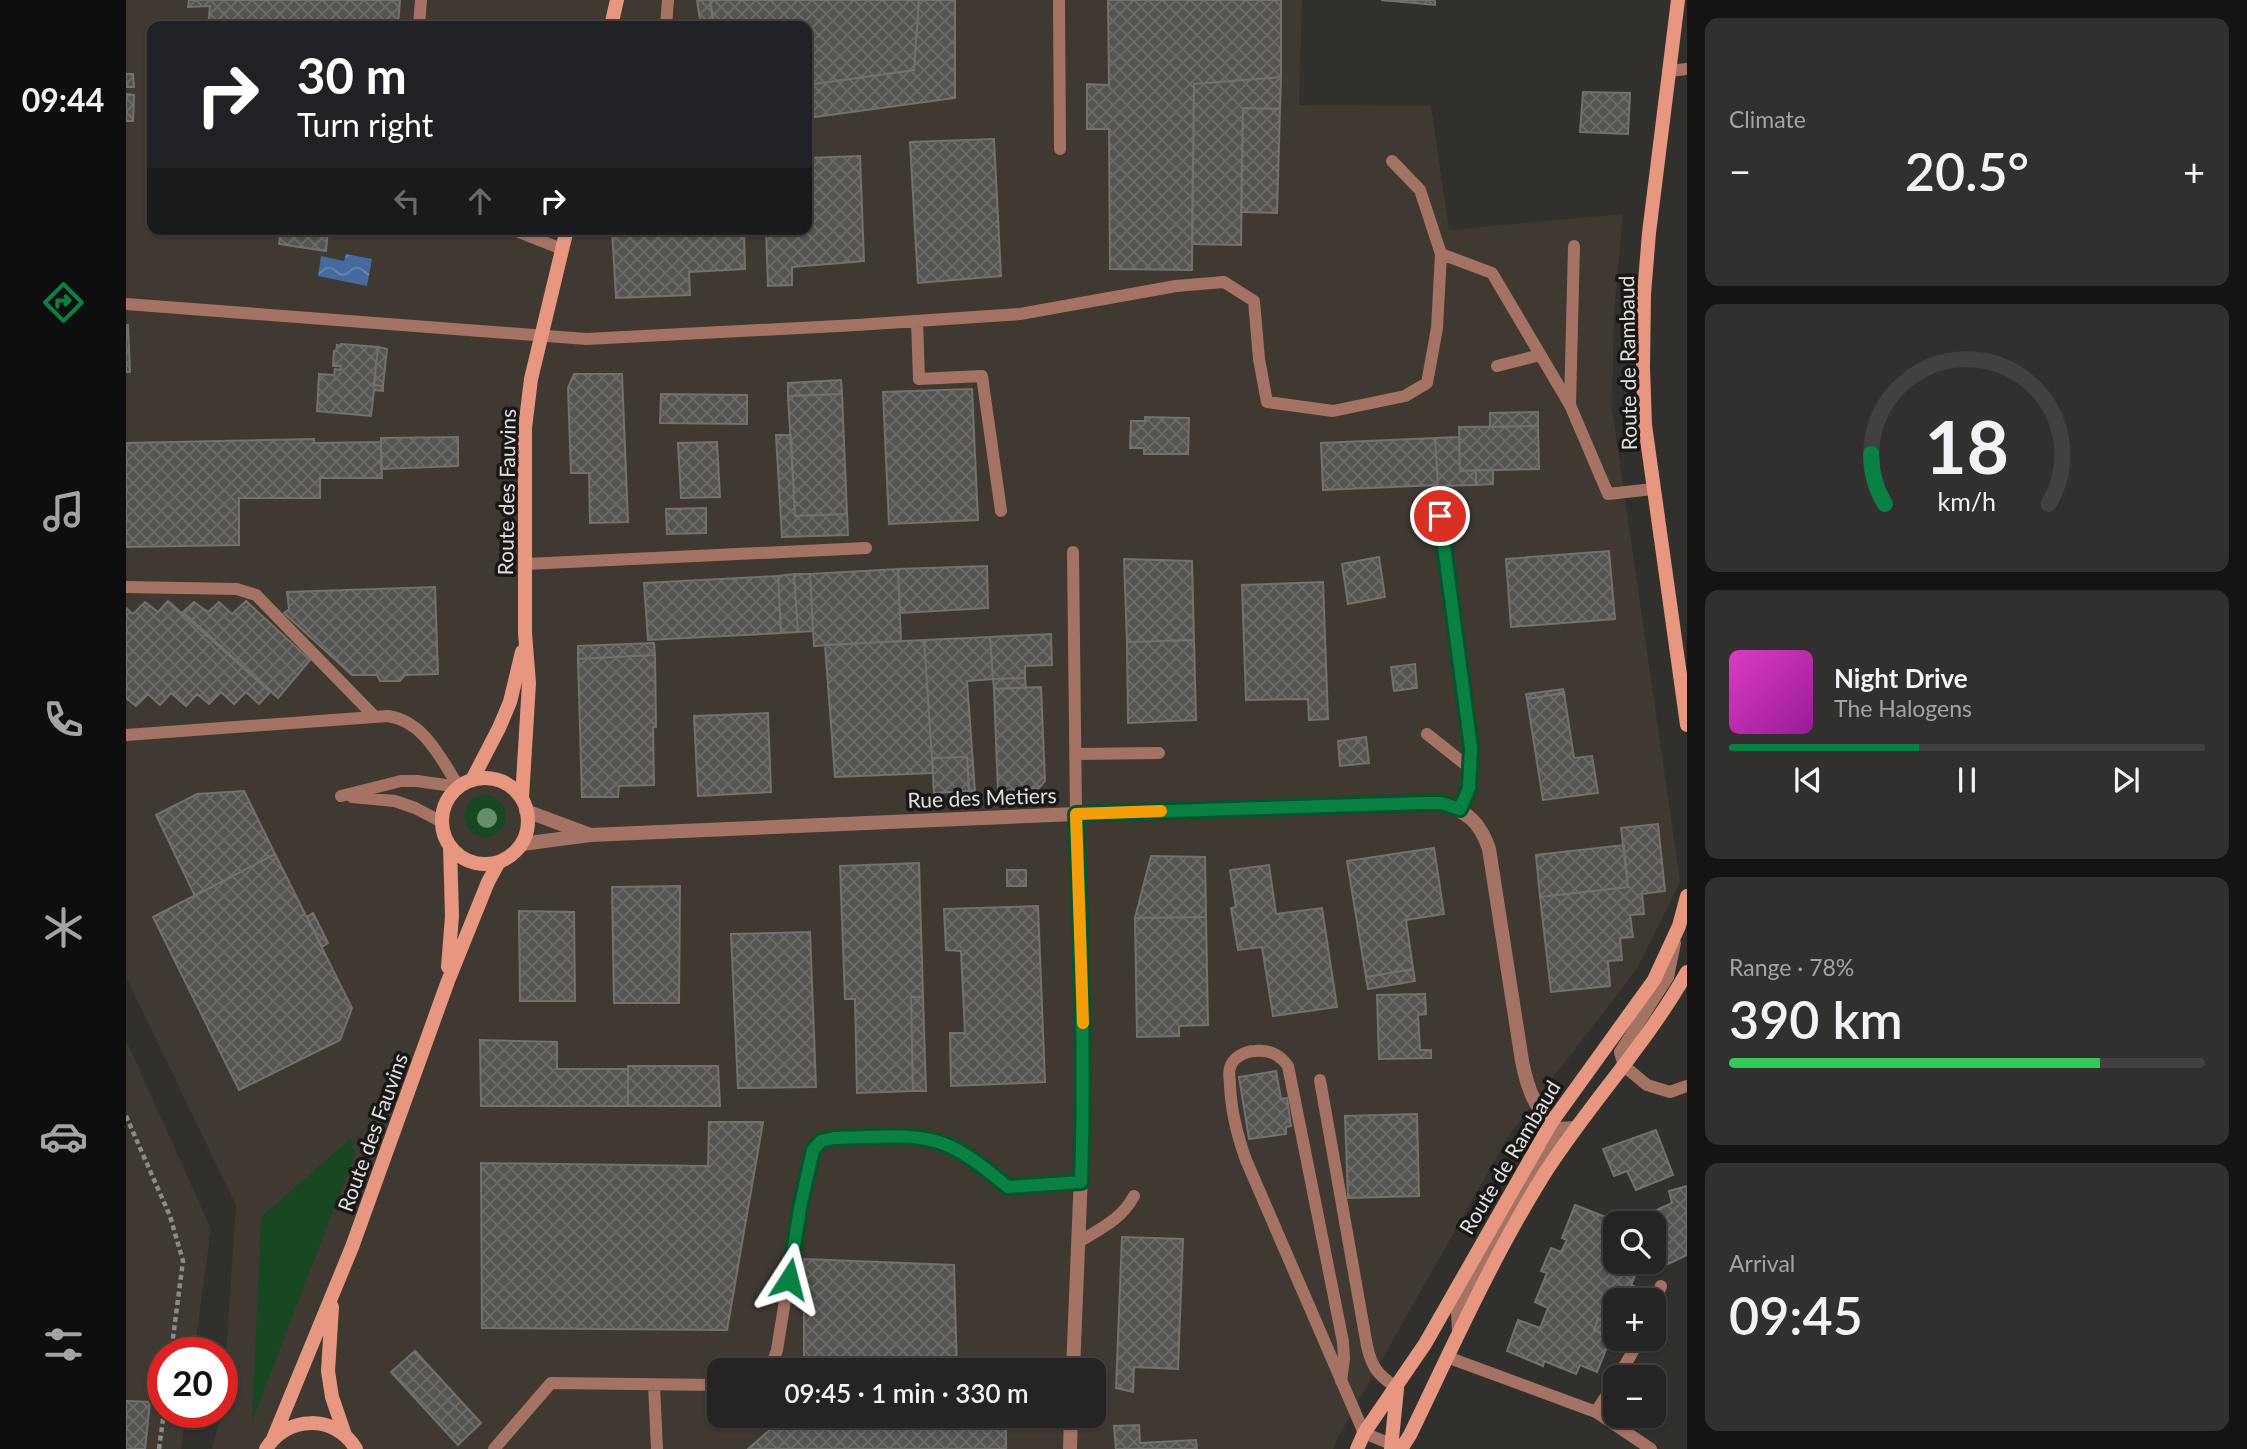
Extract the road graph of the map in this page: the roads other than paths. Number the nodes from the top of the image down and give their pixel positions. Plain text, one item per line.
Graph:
1 (421, 0) edge
2 (617, 0) edge
3 (668, 0) edge
4 (1059, 0) edge
5 (1678, 0) edge
6 (419, 21) edge
7 (612, 21) edge
8 (666, 21) edge
9 (1687, 69) edge
10 (1669, 71) junction
11 (1060, 149) dead end
12 (1392, 161) dead end
13 (526, 235) edge
14 (566, 235) edge
15 (1574, 246) dead end
16 (562, 249) junction
17 (1441, 254) junction
18 (126, 304) edge
19 (917, 321) junction
20 (541, 335) junction
21 (1540, 355) junction
22 (1497, 366) dead end
23 (1570, 405) junction
24 (1653, 489) junction
25 (1001, 512) dead end
26 (1440, 516) dead end
27 (866, 548) dead end
28 (1073, 552) dead end
29 (526, 564) junction
30 (126, 587) edge
31 (525, 633) junction
32 (1681, 635) edge
33 (1684, 689) edge
34 (375, 717) junction
35 (1687, 725) edge
36 (1427, 734) dead end
37 (126, 735) edge
38 (1075, 754) junction
39 (1159, 754) dead end
40 (1471, 769) junction
41 (465, 783) junction
42 (524, 805) junction
43 (1460, 809) junction
44 (1076, 814) junction
45 (442, 822) junction
46 (590, 835) junction
47 (522, 844) junction
48 (450, 846) junction
49 (499, 862) junction
50 (1687, 896) edge
51 (1679, 926) junction
52 (1687, 972) edge
53 (448, 981) junction
54 (1624, 1066) junction
55 (1320, 1080) dead end
56 (1687, 1086) edge
57 (1555, 1126) junction
58 (1575, 1128) junction
59 (1081, 1182) junction
60 (1134, 1196) dead end
61 (1079, 1241) junction
62 (333, 1295) junction
63 (1459, 1331) junction
64 (1447, 1357) junction
65 (774, 1358) edge
66 (1074, 1358) edge
67 (1342, 1381) junction
68 (654, 1385) junction
69 (707, 1385) edge
70 (1397, 1388) junction
71 (1603, 1401) edge
72 (1596, 1412) junction
73 (1071, 1428) edge
74 (1364, 1433) junction
75 (345, 1435) junction
76 (270, 1444) edge
77 (1394, 1447) edge
78 (356, 1449) edge
79 (494, 1449) edge
80 (657, 1449) edge
81 (1070, 1449) edge
82 (1357, 1449) edge
83 (1651, 1449) edge

1 - 6 lane
2 - 7 street
3 - 8 lane
4 - 11 lane
5 - 10 street, Route de Rambaud
9 - 10 lane
10 - 24 street, Route de Rambaud
12 - 17 lane
13 - 16 lane
14 - 16 street, Route des Fauvins
15 - 23 lane
16 - 20 street, Route des Fauvins
17 - 19 lane
17 - 21 lane
18 - 20 lane
19 - 20 lane
19 - 25 lane
20 - 29 street, Route des Fauvins
21 - 22 lane
21 - 23 lane
23 - 24 lane
24 - 32 street, Route de Rambaud
26 - 40 street
27 - 29 lane
28 - 38 lane
29 - 31 street, Route des Fauvins
30 - 34 lane
31 - 41 street, Route des Fauvins
31 - 42 street, Route des Fauvins
32 - 33 street, Route de Rambaud
33 - 35 street, Route de Rambaud
34 - 37 lane
34 - 41 lane
36 - 40 lane
38 - 39 lane
38 - 44 lane
40 - 43 street
41 - 42 street
41 - 45 street
41 - 45 lane
42 - 46 street, Rue des Metiers
42 - 47 street
43 - 44 street, Rue des Metiers
43 - 57 street
44 - 46 street, Rue des Metiers
44 - 59 street
45 - 48 street
46 - 47 street, Rue des Metiers
47 - 49 street
48 - 49 street
48 - 53 street, Route des Fauvins
49 - 53 street, Route des Fauvins
50 - 51 street, Route de Rambaud
51 - 54 lane
51 - 57 street, Route de Rambaud
52 - 54 street, Route de Rambaud
53 - 62 street, Route des Fauvins
54 - 56 lane
54 - 58 street, Route de Rambaud
55 - 70 lane
57 - 58 street
57 - 63 street
57 - 70 street, Route de Rambaud
58 - 63 street, Route de Rambaud
59 - 61 street
59 - 65 lane
60 - 61 lane
61 - 66 street
62 - 75 street, Route des Fauvins
62 - 76 street, Route des Fauvins
63 - 64 street, Route de Rambaud
64 - 72 lane
64 - 77 street, Route de Rambaud
67 - 67 lane
67 - 74 lane
68 - 69 lane
68 - 79 lane
68 - 80 lane
70 - 74 street
70 - 77 street, Route de Rambaud
71 - 72 lane
72 - 83 lane
73 - 81 street
74 - 77 lane
74 - 82 street
75 - 76 street
75 - 78 street

